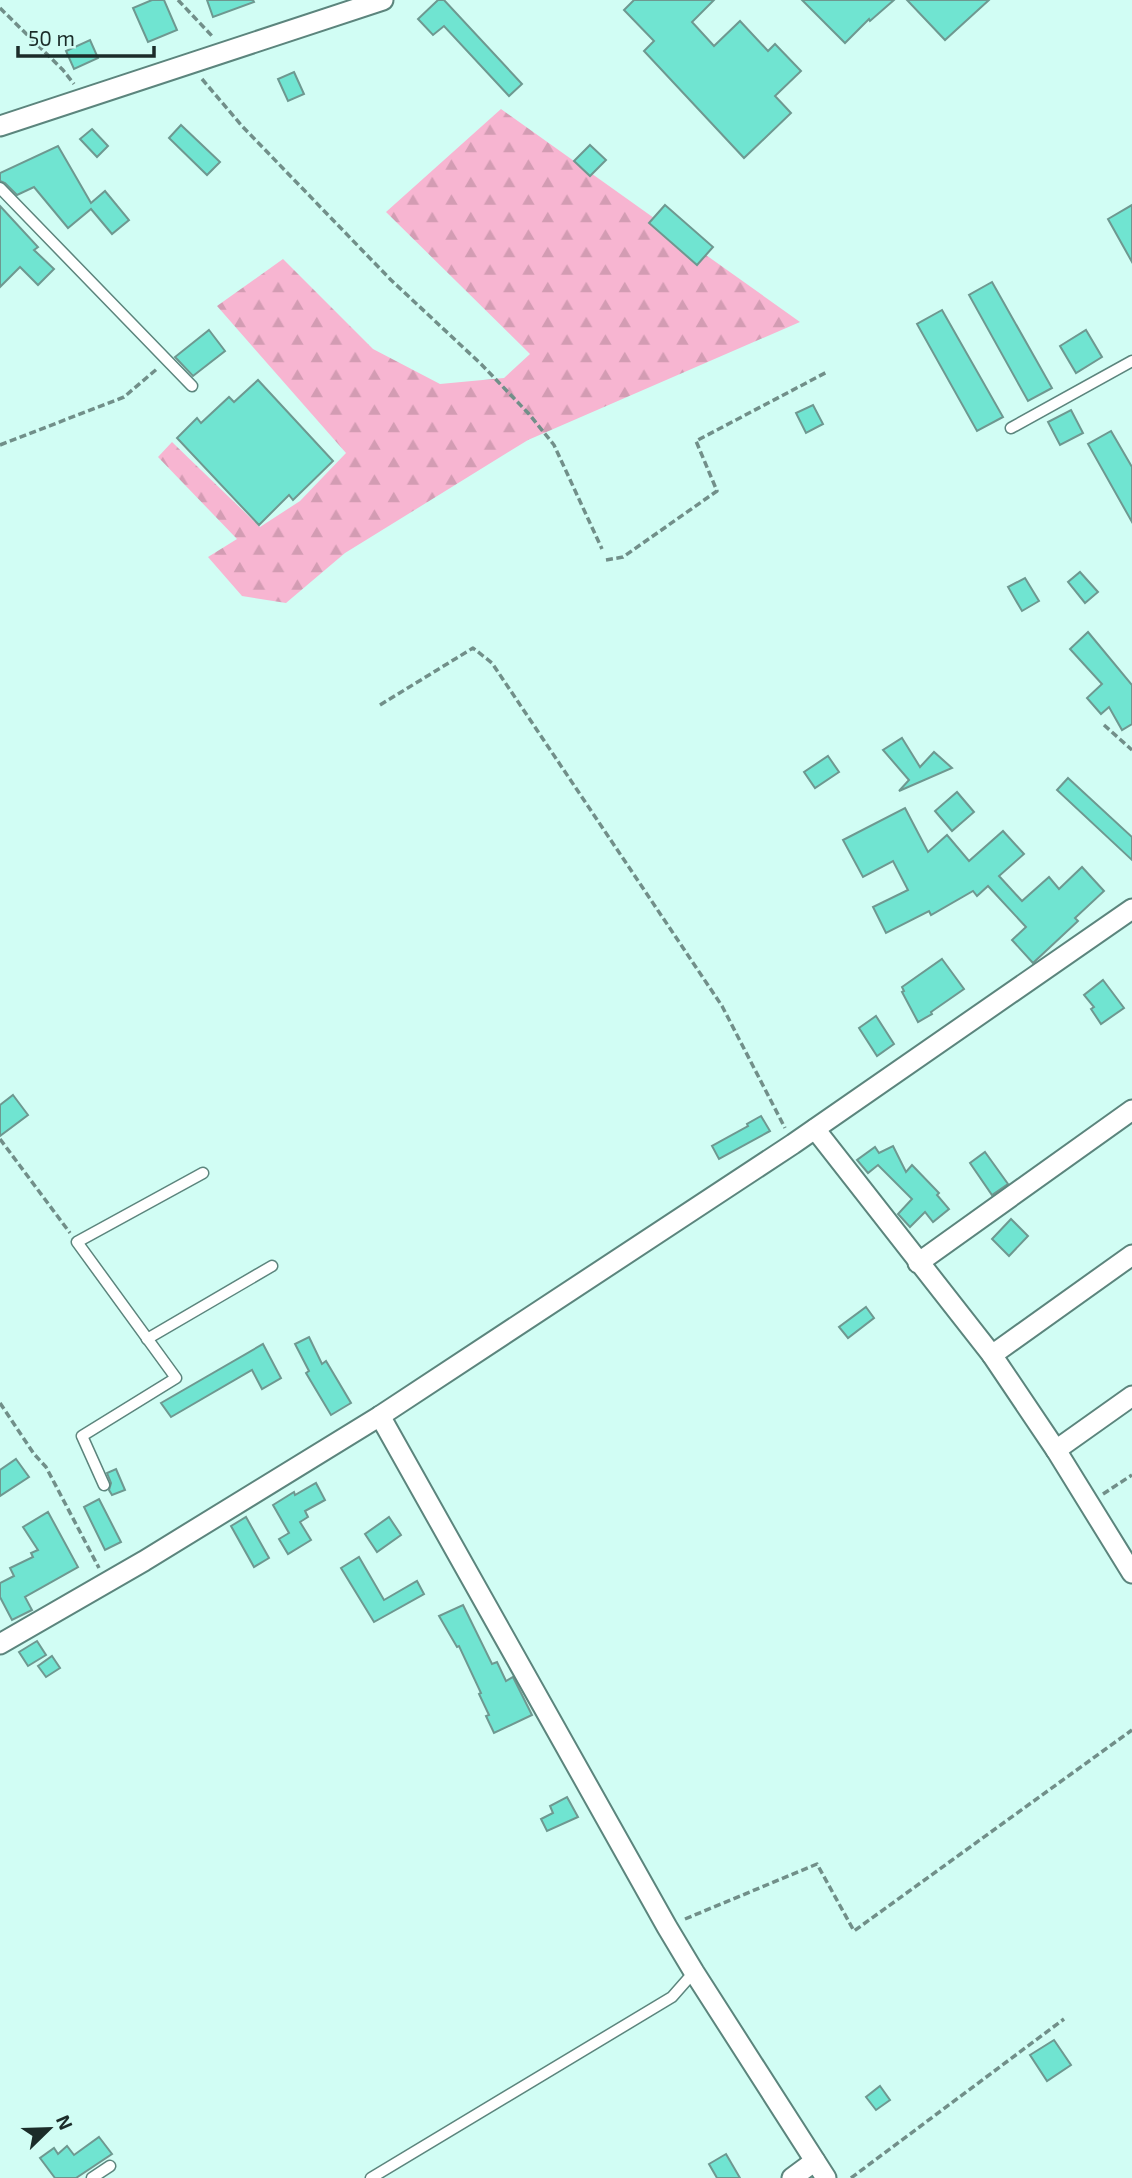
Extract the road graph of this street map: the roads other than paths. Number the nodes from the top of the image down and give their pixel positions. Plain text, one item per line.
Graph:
1 (383, 0) edge
2 (0, 125) edge
3 (0, 188) edge
4 (1132, 361) edge
5 (192, 386) dead end
6 (1011, 428) dead end
7 (1132, 909) edge
8 (1132, 1110) edge
9 (815, 1129) junction
10 (203, 1173) dead end
11 (1132, 1255) edge
12 (918, 1263) junction
13 (272, 1266) dead end
14 (147, 1339) junction
15 (992, 1355) junction
16 (1132, 1396) edge
17 (380, 1416) junction
18 (1056, 1450) junction
19 (104, 1485) dead end
20 (1132, 1573) edge
21 (0, 1644) edge
22 (694, 1972) junction
23 (815, 2161) junction
24 (110, 2166) dead end
25 (92, 2178) edge
26 (371, 2178) edge
27 (792, 2178) edge
28 (826, 2178) edge

1 - 2 street
3 - 5 lane
4 - 6 lane
7 - 9 street
8 - 12 street
9 - 12 street
9 - 17 street
10 - 14 lane
11 - 15 street
12 - 15 street
13 - 14 lane
14 - 19 lane
15 - 18 street
16 - 18 street
17 - 21 street
17 - 22 street
18 - 20 street
22 - 23 street
22 - 26 lane
23 - 27 street
23 - 28 street
24 - 25 lane

